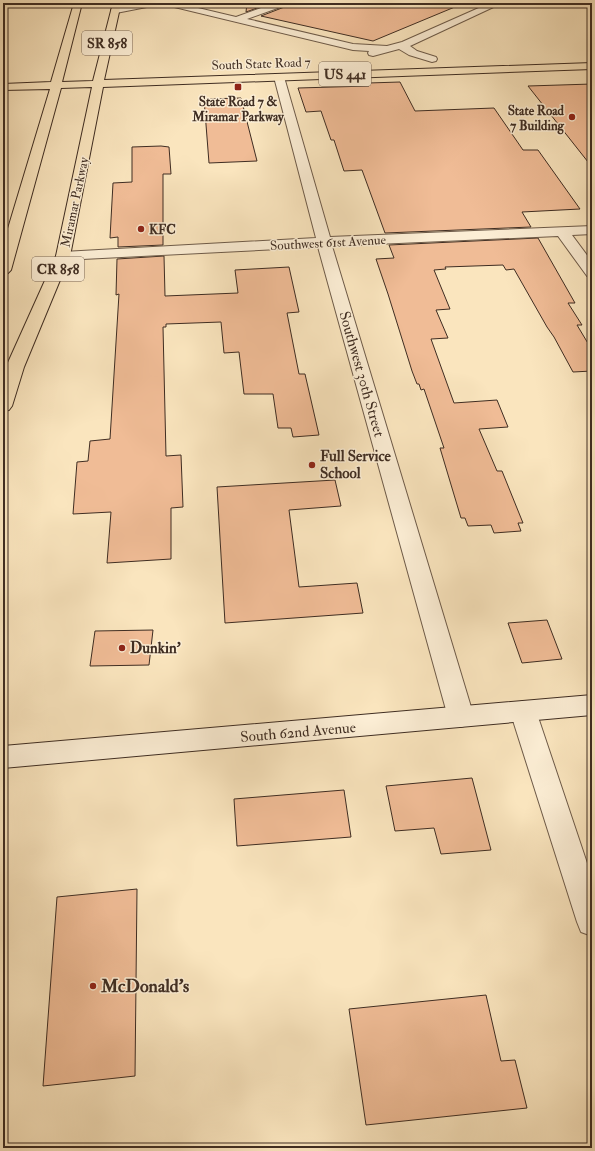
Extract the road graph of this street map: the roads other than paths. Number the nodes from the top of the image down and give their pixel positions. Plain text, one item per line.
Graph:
1 (78, 3) edge
2 (158, 3) edge
3 (165, 3) edge
4 (284, 3) edge
5 (498, 3) edge
6 (117, 7) edge
7 (236, 20) junction
8 (405, 44) junction
9 (358, 55) junction
10 (436, 58) joint
11 (388, 60) dead end
12 (402, 60) dead end
13 (592, 65) edge
14 (105, 69) junction
15 (74, 70) dead end
16 (87, 70) dead end
17 (56, 71) junction
18 (279, 77) junction
19 (98, 83) junction
20 (56, 85) junction
21 (3, 87) edge
22 (592, 230) edge
23 (562, 231) junction
24 (324, 242) junction
25 (63, 256) junction
26 (3, 270) edge
27 (592, 273) edge
28 (3, 406) edge
29 (592, 705) edge
30 (523, 712) junction
31 (461, 717) junction
32 (3, 758) edge
33 (592, 922) edge

1 - 17 main road, SR 858
2 - 6 street
3 - 7 street
4 - 7 street
5 - 8 street
6 - 14 main road, SR 858
7 - 9 street
8 - 9 street
8 - 10 street
9 - 11 main road, US 441
10 - 12 main road
13 - 18 main road, South State Road 7 / US 441
14 - 16 main road
14 - 19 main road, SR 858
15 - 17 main road
17 - 20 main road, SR 858
18 - 19 main road, South State Road 7 / US 441
18 - 24 street, Southwest 30th Street
19 - 20 main road, South State Road 7 / US 441
19 - 25 main road, Miramar Parkway / CR 858
20 - 21 main road, South State Road 7 / US 441
20 - 26 main road
22 - 23 street, Southwest 61st Avenue
23 - 24 street, Southwest 61st Avenue
23 - 27 street
24 - 25 street, Southwest 61st Avenue
24 - 31 street, Southwest 30th Street
25 - 28 main road, Miramar Parkway / CR 858
29 - 30 street, South 62nd Avenue
30 - 31 street, South 62nd Avenue
30 - 33 street
31 - 32 street, South 62nd Avenue

